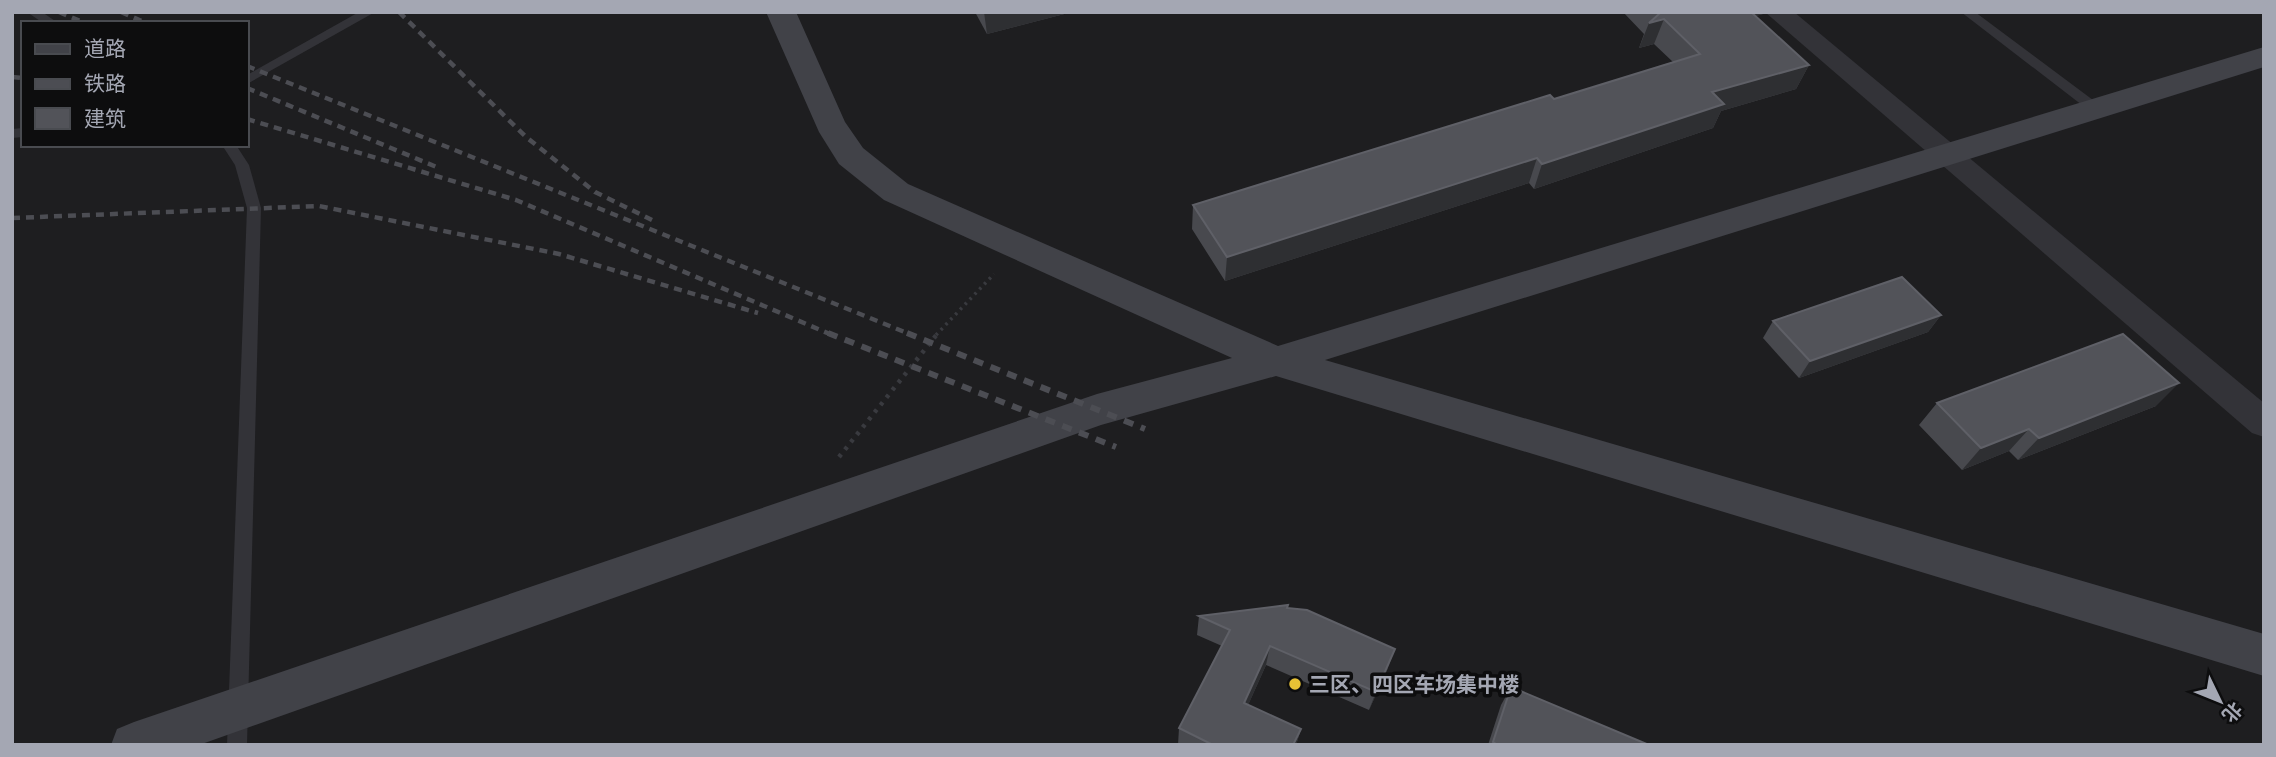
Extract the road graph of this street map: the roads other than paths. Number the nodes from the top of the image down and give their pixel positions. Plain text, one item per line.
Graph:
1 (33, 12) edge
2 (369, 12) edge
3 (781, 12) edge
4 (1778, 12) edge
5 (1966, 12) edge
6 (49, 21) edge
7 (2264, 57) edge
8 (248, 79) edge
9 (2096, 109) junction
10 (230, 147) edge
11 (1946, 157) junction
12 (1276, 361) junction
13 (2264, 423) edge
14 (2264, 654) edge
15 (237, 728) edge
16 (134, 745) edge

1 - 6 lane
2 - 8 lane
3 - 12 street
4 - 11 street
5 - 9 lane
7 - 9 street
9 - 11 street
10 - 15 lane
11 - 12 street
11 - 13 street
12 - 14 street
12 - 15 street
15 - 16 street

